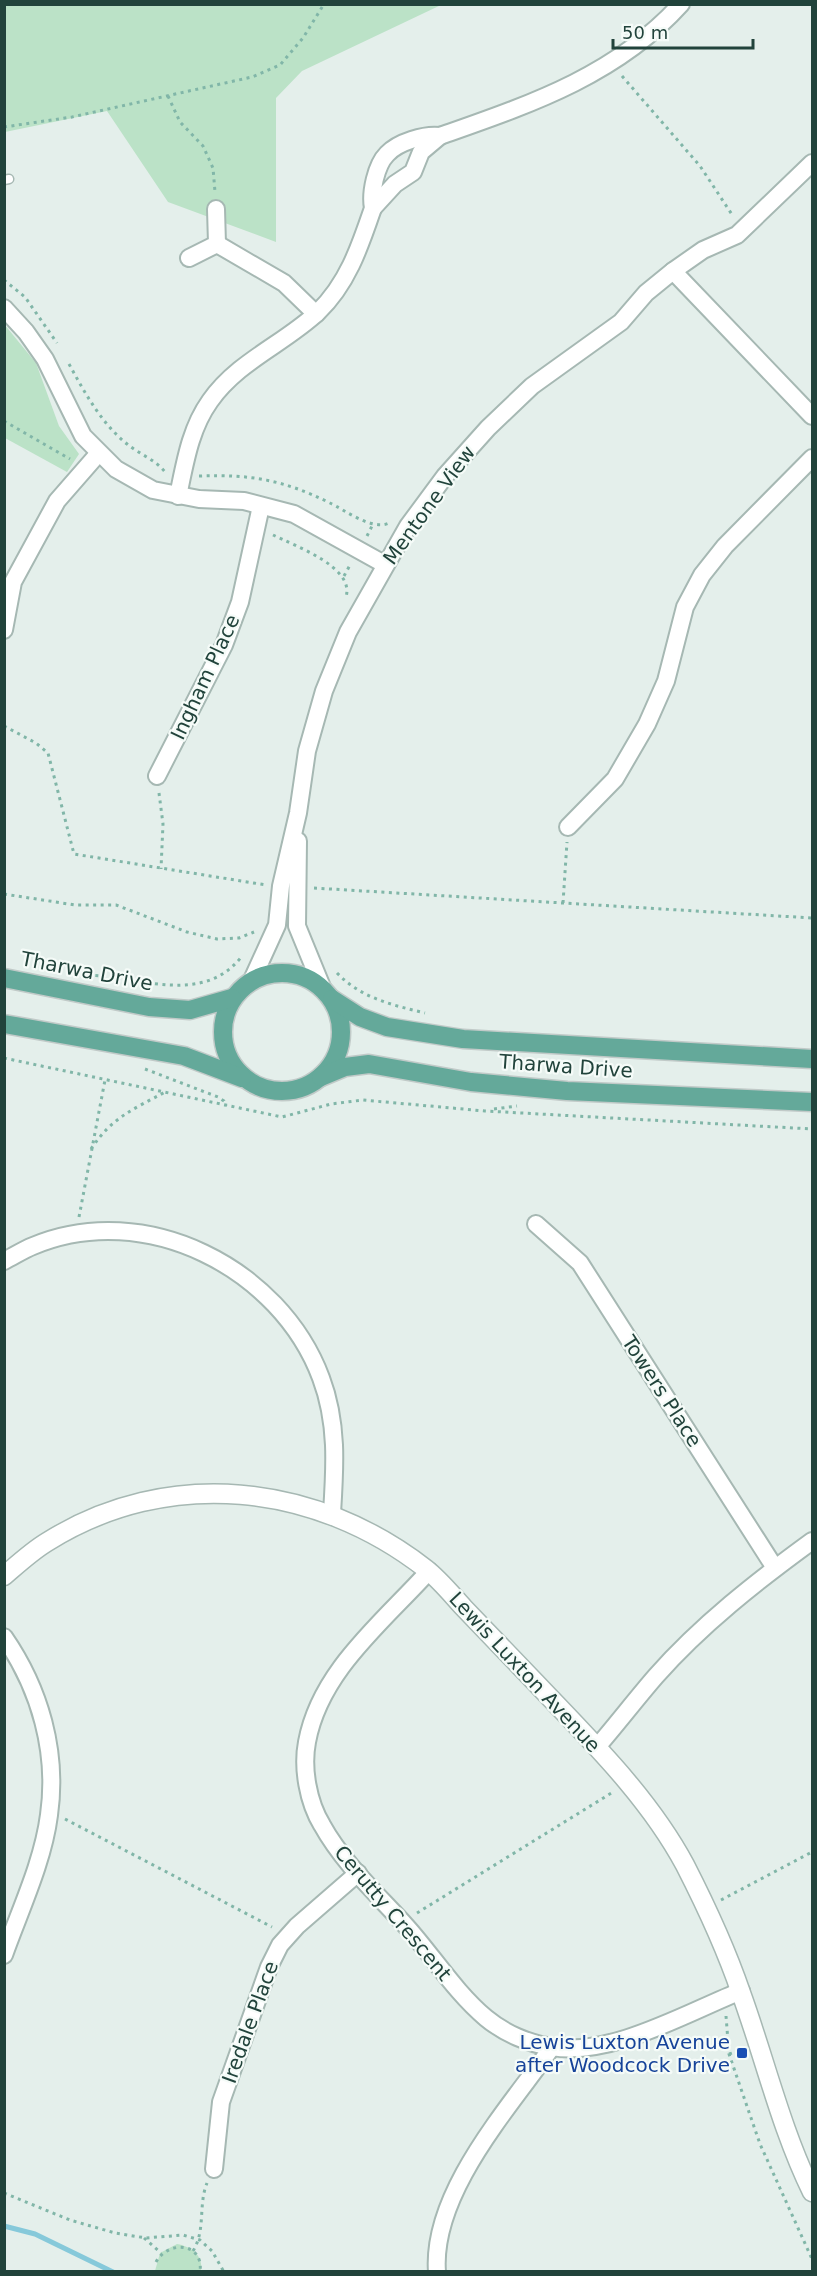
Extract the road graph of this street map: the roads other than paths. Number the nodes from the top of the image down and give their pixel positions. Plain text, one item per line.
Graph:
1 (681, 4) edge
2 (440, 136) junction
3 (813, 163) edge
4 (373, 208) junction
5 (216, 209) road end
6 (217, 244) junction
7 (189, 258) dead end
8 (673, 271) junction
9 (4, 308) edge
10 (316, 314) junction
11 (813, 416) edge
12 (99, 454) junction
13 (813, 458) edge
14 (178, 496) junction
15 (261, 506) junction
16 (384, 564) junction
17 (4, 630) edge
18 (157, 776) road end
19 (298, 813) junction
20 (568, 827) road end
21 (4, 978) edge
22 (252, 980) junction
23 (327, 993) junction
24 (232, 998) junction
25 (4, 1024) edge
26 (813, 1059) edge
27 (321, 1077) junction
28 (248, 1081) junction
29 (813, 1102) edge
30 (536, 1224) dead end
31 (4, 1261) edge
32 (332, 1513) junction
33 (813, 1541) edge
34 (775, 1568) junction
35 (429, 1571) junction
36 (4, 1576) edge
37 (4, 1637) edge
38 (597, 1747) junction
39 (358, 1873) junction
40 (4, 1955) edge
41 (741, 1991) junction
42 (552, 2048) junction
43 (214, 2169) road end
44 (810, 2181) edge
45 (437, 2271) edge

1 - 2 street
2 - 4 street
2 - 4 street
3 - 8 street, Mentone View
4 - 10 street
5 - 6 street
6 - 7 street
6 - 10 street
8 - 11 street
8 - 16 street, Mentone View
9 - 12 street
10 - 14 street
12 - 14 street
12 - 17 street
13 - 20 street
14 - 15 street
15 - 16 street
15 - 18 street, Ingham Place
16 - 19 street, Mentone View
19 - 22 street, Mentone View
19 - 23 street, Mentone View
21 - 24 main road, Tharwa Drive
22 - 23 main road
22 - 24 main road
23 - 26 main road, Tharwa Drive
23 - 27 main road
24 - 28 main road
25 - 28 main road
27 - 28 main road
27 - 29 main road, Tharwa Drive
30 - 34 street, Towers Place
31 - 32 street
32 - 35 street, Lewis Luxton Avenue
32 - 36 street, Lewis Luxton Avenue
33 - 34 street
34 - 38 street
35 - 38 street, Lewis Luxton Avenue
35 - 39 street, Cerutty Crescent
37 - 40 street
38 - 41 street, Lewis Luxton Avenue
39 - 42 street, Cerutty Crescent
39 - 43 street, Iredale Place
41 - 42 street, Cerutty Crescent
41 - 44 street, Lewis Luxton Avenue
42 - 45 street

